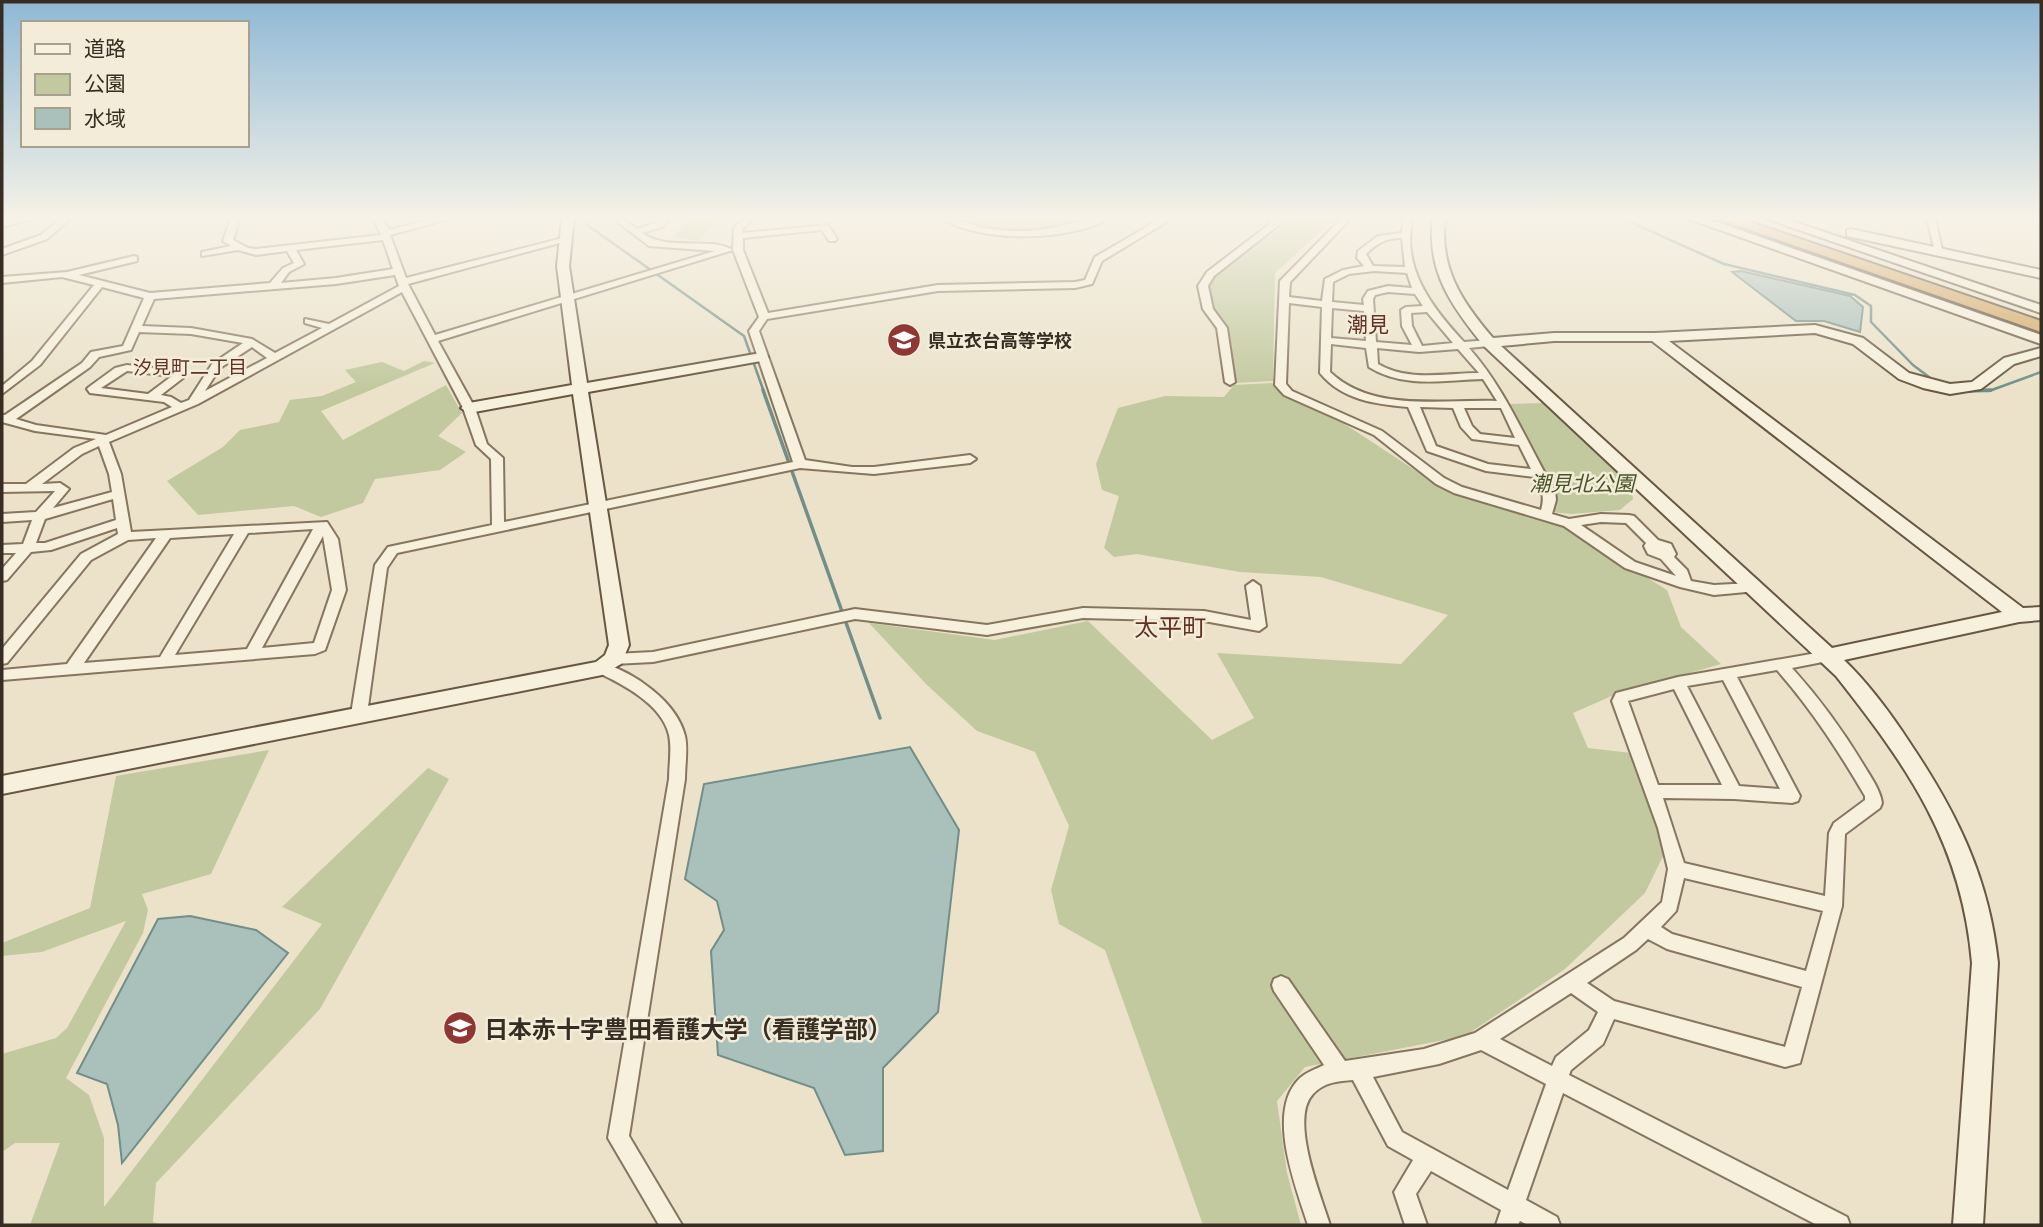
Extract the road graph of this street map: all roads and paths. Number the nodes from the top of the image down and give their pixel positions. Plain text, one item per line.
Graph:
1 (63, 275) edge
2 (67, 275) edge
3 (282, 275) edge
4 (400, 275) edge
5 (421, 275) edge
6 (566, 275) edge
7 (647, 275) edge
8 (745, 275) edge
9 (1092, 275) edge
10 (1209, 275) edge
11 (1288, 275) edge
12 (1337, 275) edge
13 (1412, 275) edge
14 (1443, 275) edge
15 (1856, 275) edge
16 (1890, 275) edge
17 (1907, 275) edge
18 (1941, 275) edge
19 (2, 280) edge
20 (402, 280) junction
21 (100, 283) junction
22 (273, 286) junction
23 (1418, 291) junction
24 (150, 296) junction
25 (567, 299) junction
26 (1283, 299) junction
27 (1328, 304) junction
28 (1370, 309) junction
29 (1429, 309) junction
30 (2041, 309) edge
31 (764, 317) junction
32 (309, 321) dead end
33 (2041, 321) edge
34 (330, 327) junction
35 (2041, 327) edge
36 (135, 329) junction
37 (1655, 337) junction
38 (432, 339) junction
39 (2041, 340) edge
40 (1328, 341) junction
41 (252, 342) junction
42 (1489, 343) junction
43 (1373, 346) junction
44 (1459, 347) junction
45 (1419, 349) junction
46 (2041, 352) edge
47 (275, 358) junction
48 (761, 358) junction
49 (1487, 376) junction
50 (1230, 382) dead end
51 (581, 388) junction
52 (2, 391) edge
53 (151, 397) junction
54 (194, 402) junction
55 (1457, 404) junction
56 (1413, 405) junction
57 (1504, 405) junction
58 (180, 408) junction
59 (469, 408) junction
60 (4, 419) edge
61 (104, 440) junction
62 (1521, 442) junction
63 (970, 459) dead end
64 (800, 464) junction
65 (1538, 474) junction
66 (2, 488) edge
67 (28, 488) junction
68 (118, 494) junction
69 (596, 507) junction
70 (1546, 514) junction
71 (40, 516) junction
72 (2, 518) edge
73 (1569, 523) junction
74 (322, 525) junction
75 (498, 526) junction
76 (124, 529) junction
77 (243, 530) junction
78 (165, 535) junction
79 (28, 547) junction
80 (2, 549) edge
81 (2, 577) edge
82 (1685, 584) junction
83 (1253, 586) dead end
84 (1752, 588) junction
85 (2041, 613) edge
86 (2019, 615) junction
87 (252, 654) junction
88 (1828, 656) junction
89 (2, 659) edge
90 (163, 662) junction
91 (608, 664) junction
92 (1780, 664) junction
93 (72, 669) junction
94 (1727, 673) junction
95 (2, 675) edge
96 (1678, 682) junction
97 (359, 714) junction
98 (2, 785) edge
99 (1653, 791) junction
100 (1734, 792) junction
101 (1677, 869) junction
102 (1833, 906) junction
103 (1649, 929) junction
104 (1813, 981) junction
105 (1573, 984) junction
106 (1281, 985) dead end
107 (1609, 1009) junction
108 (1482, 1040) junction
109 (1349, 1070) junction
110 (1558, 1080) junction
111 (1427, 1157) junction
112 (1516, 1205) junction
113 (671, 1225) edge
114 (1319, 1225) edge
115 (1416, 1225) edge
116 (1507, 1225) edge
117 (1549, 1225) edge
118 (1839, 1225) edge
119 (1968, 1225) edge

1 - 19 street
2 - 21 street
3 - 22 street
4 - 20 street
5 - 20 street
6 - 25 street
7 - 25 street
8 - 31 street
9 - 31 street
10 - 50 street
11 - 26 street
12 - 27 street
13 - 23 street
14 - 42 street
15 - 39 street
16 - 35 highway
17 - 33 highway
18 - 30 street
20 - 22 street
20 - 34 street
20 - 38 street
21 - 24 street
21 - 52 street
22 - 24 street
23 - 28 street
23 - 29 street
24 - 36 street
25 - 38 street
25 - 51 street
26 - 27 street
26 - 70 street
27 - 28 street
27 - 40 street
28 - 43 street
29 - 44 street
29 - 45 street
31 - 48 street
32 - 34 street
34 - 47 street
36 - 41 street
36 - 60 street
37 - 42 street
37 - 46 street
37 - 86 street
38 - 59 street
40 - 43 street
40 - 56 street
41 - 47 street
41 - 54 street
42 - 44 street
42 - 84 street
43 - 45 street
43 - 49 street
44 - 45 street
44 - 49 street
47 - 54 street
48 - 51 street
48 - 64 street
49 - 57 street
51 - 59 street
51 - 69 street
53 - 53 street
53 - 58 street
54 - 58 street
55 - 56 street
55 - 57 street
55 - 62 street
56 - 65 street
57 - 62 street
58 - 61 street
59 - 75 street
60 - 61 street
61 - 67 street
61 - 68 street
62 - 65 street
63 - 64 street
64 - 69 street
65 - 70 street
66 - 67 street
67 - 71 street
68 - 71 street
68 - 76 street
69 - 75 street
69 - 91 street
70 - 73 street
71 - 72 street
71 - 79 street
73 - 82 street
73 - 82 street
74 - 77 street
74 - 87 street
74 - 87 street
75 - 97 street
76 - 78 street
76 - 79 street
76 - 89 street
77 - 78 street
77 - 90 street
78 - 93 street
79 - 80 street
79 - 81 street
82 - 84 street
83 - 91 street
84 - 88 street
85 - 86 street
86 - 88 street
87 - 90 street
88 - 92 street
88 - 119 street
90 - 93 street
91 - 97 street
91 - 113 street
92 - 94 street
92 - 102 street
93 - 95 street
94 - 96 street
94 - 100 street
96 - 99 street
96 - 100 street
97 - 98 street
99 - 100 street
99 - 101 street
101 - 102 street
101 - 103 street
102 - 104 street
103 - 104 street
103 - 105 street
104 - 107 street
105 - 107 street
105 - 108 street
106 - 109 street
107 - 110 street
108 - 109 street
108 - 110 street
109 - 111 street
109 - 114 street
110 - 112 street
110 - 118 street
111 - 112 street
111 - 115 street
112 - 116 street
112 - 117 street

